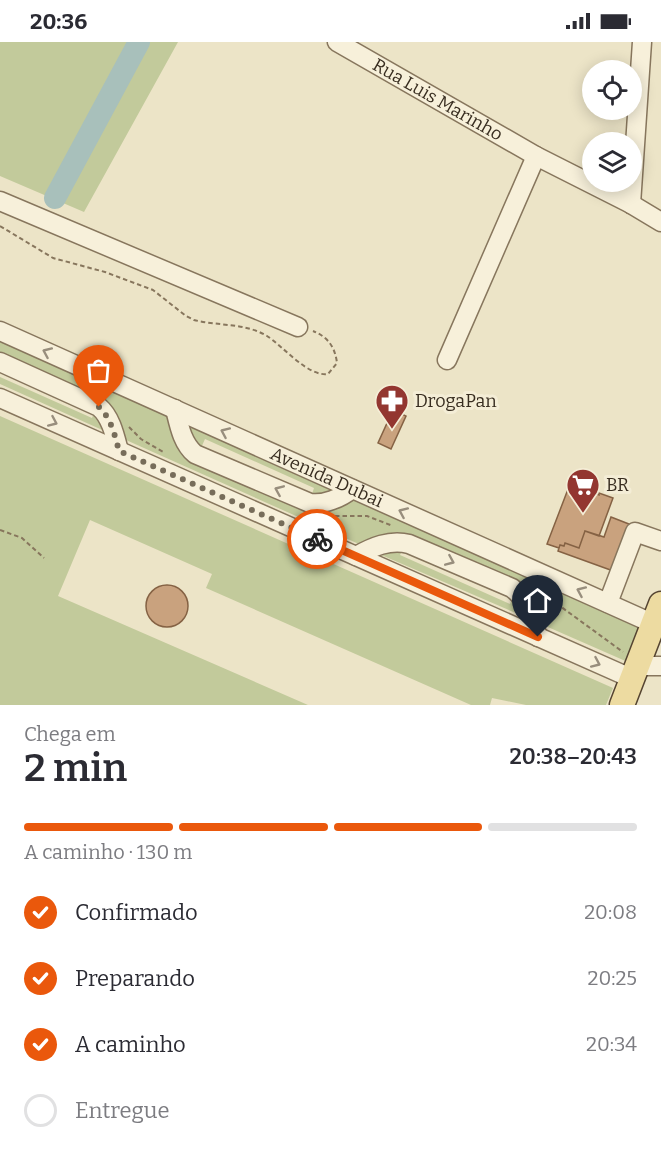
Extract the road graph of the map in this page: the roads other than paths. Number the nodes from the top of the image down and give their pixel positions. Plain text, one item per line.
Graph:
1 (337, 42) edge
2 (642, 42) edge
3 (536, 156) junction
4 (0, 201) edge
5 (631, 204) junction
6 (661, 222) edge
7 (298, 327) road end
8 (0, 331) edge
9 (447, 360) dead end
10 (0, 362) edge
11 (0, 398) edge
12 (175, 409) junction
13 (119, 451) junction
14 (352, 489) junction
15 (661, 541) edge
16 (356, 556) junction
17 (608, 603) junction
18 (657, 614) edge
19 (538, 637) junction
20 (644, 671) edge
21 (622, 705) edge

1 - 3 street, Rua Luis Marinho
2 - 5 street
3 - 5 street, Rua Luis Marinho
3 - 9 street
4 - 7 street
5 - 6 street, Rua Luis Marinho
12 -> 8 street, Avenida Dubai
10 - 13 street
11 -> 13 street
14 -> 12 street, Avenida Dubai
14 -> 12 street
13 - 16 street
17 -> 14 street, Avenida Dubai
15 - 17 street
16 - 19 street
16 -> 19 street
17 - 18 street, Avenida Dubai
18 - 20 main road
19 -> 20 street
20 - 21 main road

